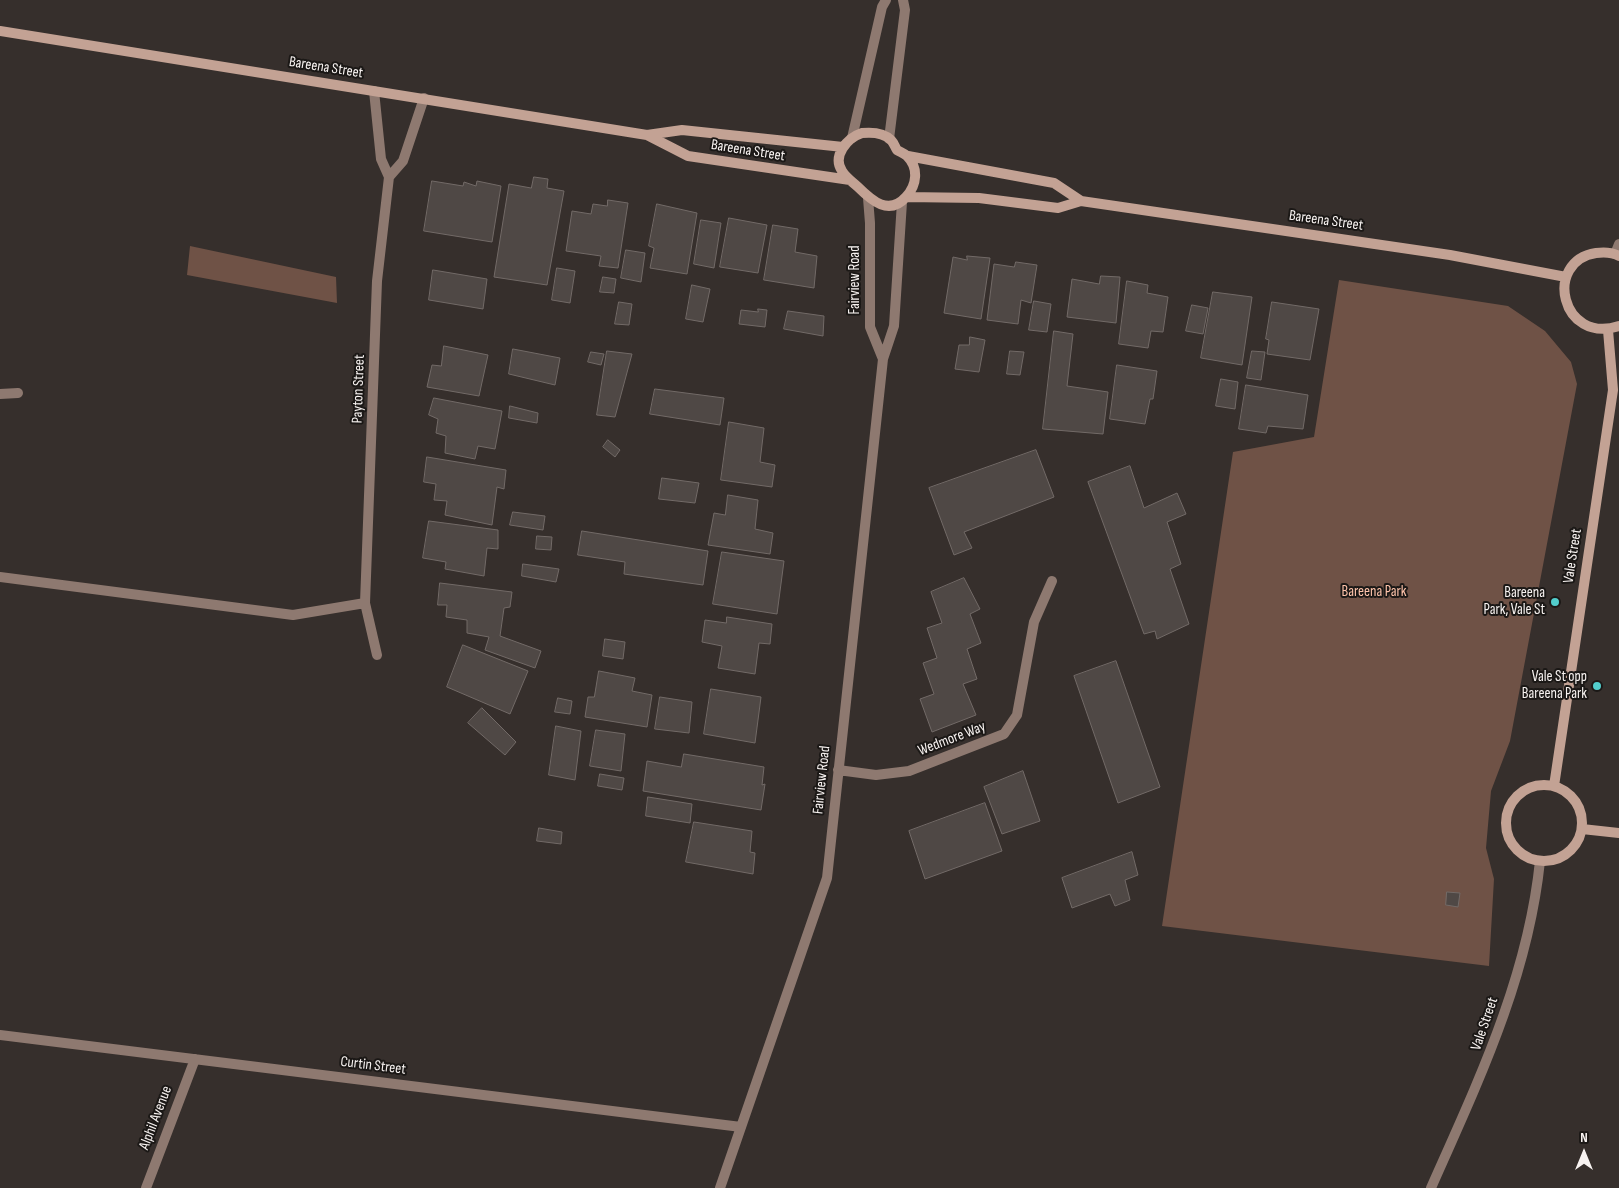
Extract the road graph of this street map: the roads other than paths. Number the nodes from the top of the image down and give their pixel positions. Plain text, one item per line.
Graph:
1 (886, 0) edge
2 (903, 0) edge
3 (0, 31) edge
4 (374, 91) junction
5 (424, 98) junction
6 (647, 135) junction
7 (852, 138) junction
8 (889, 139) junction
9 (844, 147) junction
10 (908, 156) junction
11 (389, 177) junction
12 (850, 180) junction
13 (868, 198) junction
14 (904, 199) junction
15 (1081, 201) junction
16 (1618, 251) edge
17 (1566, 278) junction
18 (1619, 326) edge
19 (1608, 330) junction
20 (883, 359) junction
21 (18, 393) dead end
22 (0, 394) edge
23 (0, 577) edge
24 (1052, 581) dead end
25 (365, 602) junction
26 (377, 655) dead end
27 (838, 770) junction
28 (1554, 786) junction
29 (1582, 829) junction
30 (1619, 833) edge
31 (1540, 861) junction
32 (0, 1035) edge
33 (195, 1058) junction
34 (741, 1126) junction
35 (146, 1188) edge
36 (720, 1188) edge
37 (1431, 1188) edge

1 - 7 street
2 - 8 street
3 - 4 main road, Bareena Street
4 - 5 main road, Bareena Street
4 - 11 street, Payton Street
5 - 6 main road, Bareena Street
5 - 11 street
6 - 9 main road, Bareena Street
6 - 12 main road, Bareena Street
7 - 8 main road
7 - 9 main road
8 - 10 main road
9 - 12 main road
10 - 14 main road
10 - 15 main road, Bareena Street
11 - 25 street, Payton Street
12 - 13 main road
13 - 14 main road
13 - 20 street, Fairview Road
14 - 15 main road, Bareena Street
14 - 20 street, Fairview Road
15 - 17 main road, Bareena Street
16 - 17 main road
17 - 19 main road
18 - 19 main road
19 - 28 main road, Vale Street
20 - 27 street, Fairview Road
21 - 22 street
23 - 25 street
24 - 27 street, Wedmore Way
25 - 26 street, Payton Street
27 - 34 street, Fairview Road
28 - 29 main road
28 - 31 main road
29 - 30 main road
29 - 31 main road
31 - 37 street, Vale Street
32 - 33 street, Curtin Street
33 - 34 street, Curtin Street
33 - 35 street, Alphil Avenue
34 - 36 street, Fairview Road

